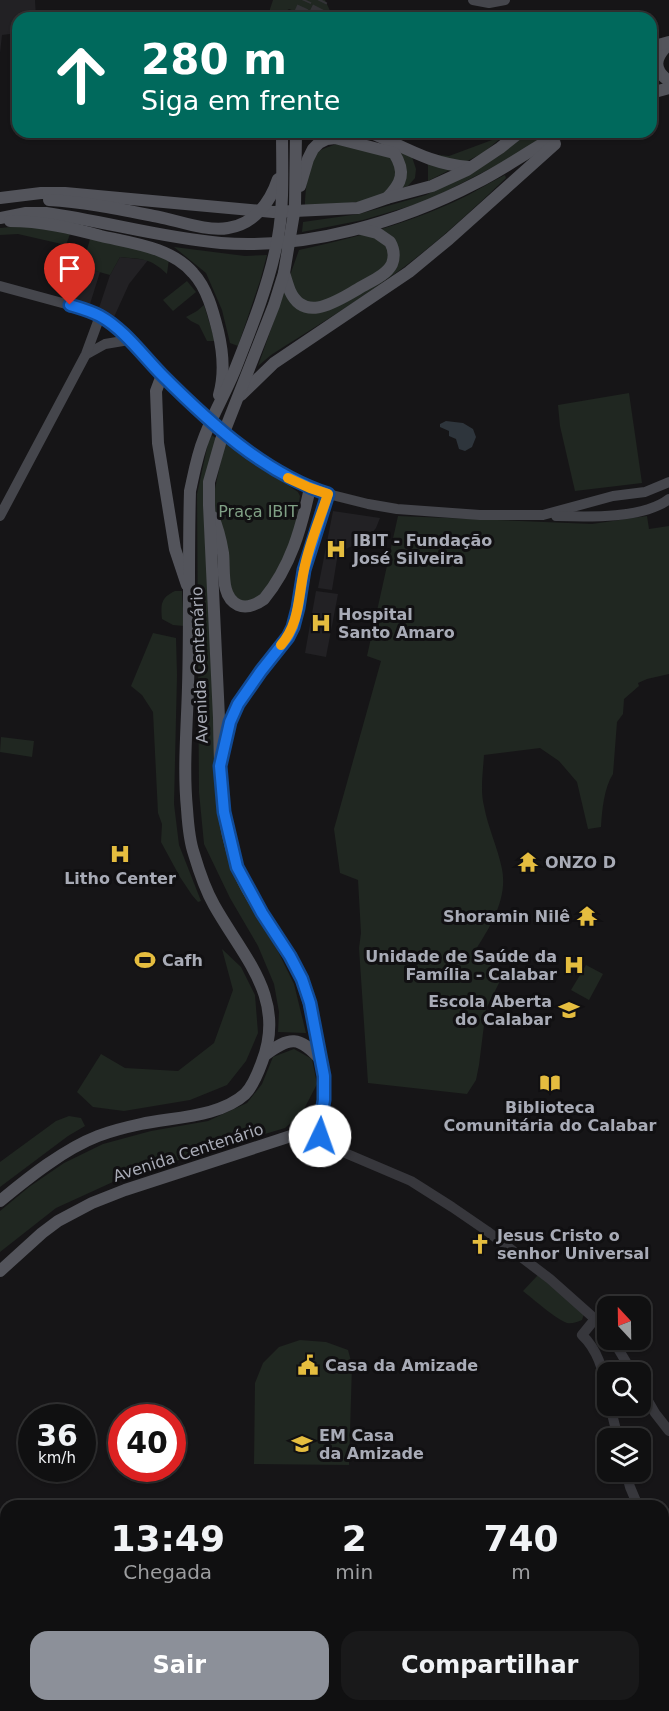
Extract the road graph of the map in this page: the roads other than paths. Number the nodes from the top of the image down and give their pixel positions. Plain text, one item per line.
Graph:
1 (473, 0) edge
2 (505, 0) edge
3 (669, 43) edge
4 (669, 81) edge
5 (283, 138) edge
6 (296, 138) edge
7 (382, 138) edge
8 (512, 138) edge
9 (552, 138) edge
10 (562, 138) edge
11 (282, 167) junction
12 (471, 167) junction
13 (387, 198) junction
14 (0, 199) edge
15 (295, 207) junction
16 (0, 219) edge
17 (356, 228) junction
18 (285, 273) junction
19 (0, 286) edge
20 (100, 316) junction
21 (129, 340) junction
22 (86, 354) junction
23 (162, 375) junction
24 (236, 400) junction
25 (210, 425) junction
26 (669, 482) edge
27 (305, 486) junction
28 (645, 492) junction
29 (328, 494) junction
30 (604, 498) junction
31 (669, 499) edge
32 (209, 505) junction
33 (653, 508) junction
34 (543, 515) junction
35 (0, 516) edge
36 (605, 516) junction
37 (189, 592) junction
38 (220, 766) junction
39 (265, 1055) junction
40 (321, 1060) junction
41 (321, 1111) junction
42 (0, 1201) edge
43 (0, 1271) edge
44 (595, 1319) joint
45 (599, 1362) edge
46 (651, 1406) edge
47 (669, 1431) edge
48 (629, 1482) edge
49 (635, 1500) edge

1 - 2 main road
3 - 4 main road
5 - 11 main road, Avenida Centenário
6 - 15 main road, Avenida Centenário
7 - 12 main road
8 - 12 main road
9 - 17 main road
10 - 24 main road
11 - 14 main road
11 - 25 main road, Avenida Centenário
12 - 13 main road
13 - 14 main road
13 - 15 main road
15 - 18 main road, Avenida Centenário
16 - 17 main road
16 - 25 main road
17 - 18 main road
18 - 24 main road, Avenida Centenário
19 - 20 main road
20 - 21 main road
20 - 22 main road
21 - 22 main road
21 - 23 main road
22 - 35 main road
23 - 27 main road
23 - 37 main road
24 - 32 main road, Avenida Centenário
25 - 37 main road, Avenida Centenário
26 - 28 main road
27 - 29 main road
27 - 32 main road
28 - 30 main road
28 - 33 main road
29 - 34 main road
29 - 38 main road
30 - 34 main road
30 - 36 main road
31 - 33 main road
32 - 38 main road, Avenida Centenário
33 - 36 main road
34 - 36 main road
37 - 39 main road, Avenida Centenário
38 - 40 main road, Avenida Centenário
39 - 40 main road
39 - 42 main road, Avenida Centenário
40 - 41 main road, Avenida Centenário
41 - 43 main road, Avenida Centenário
41 - 44 street
44 - 45 street
46 - 47 street
48 - 49 street

